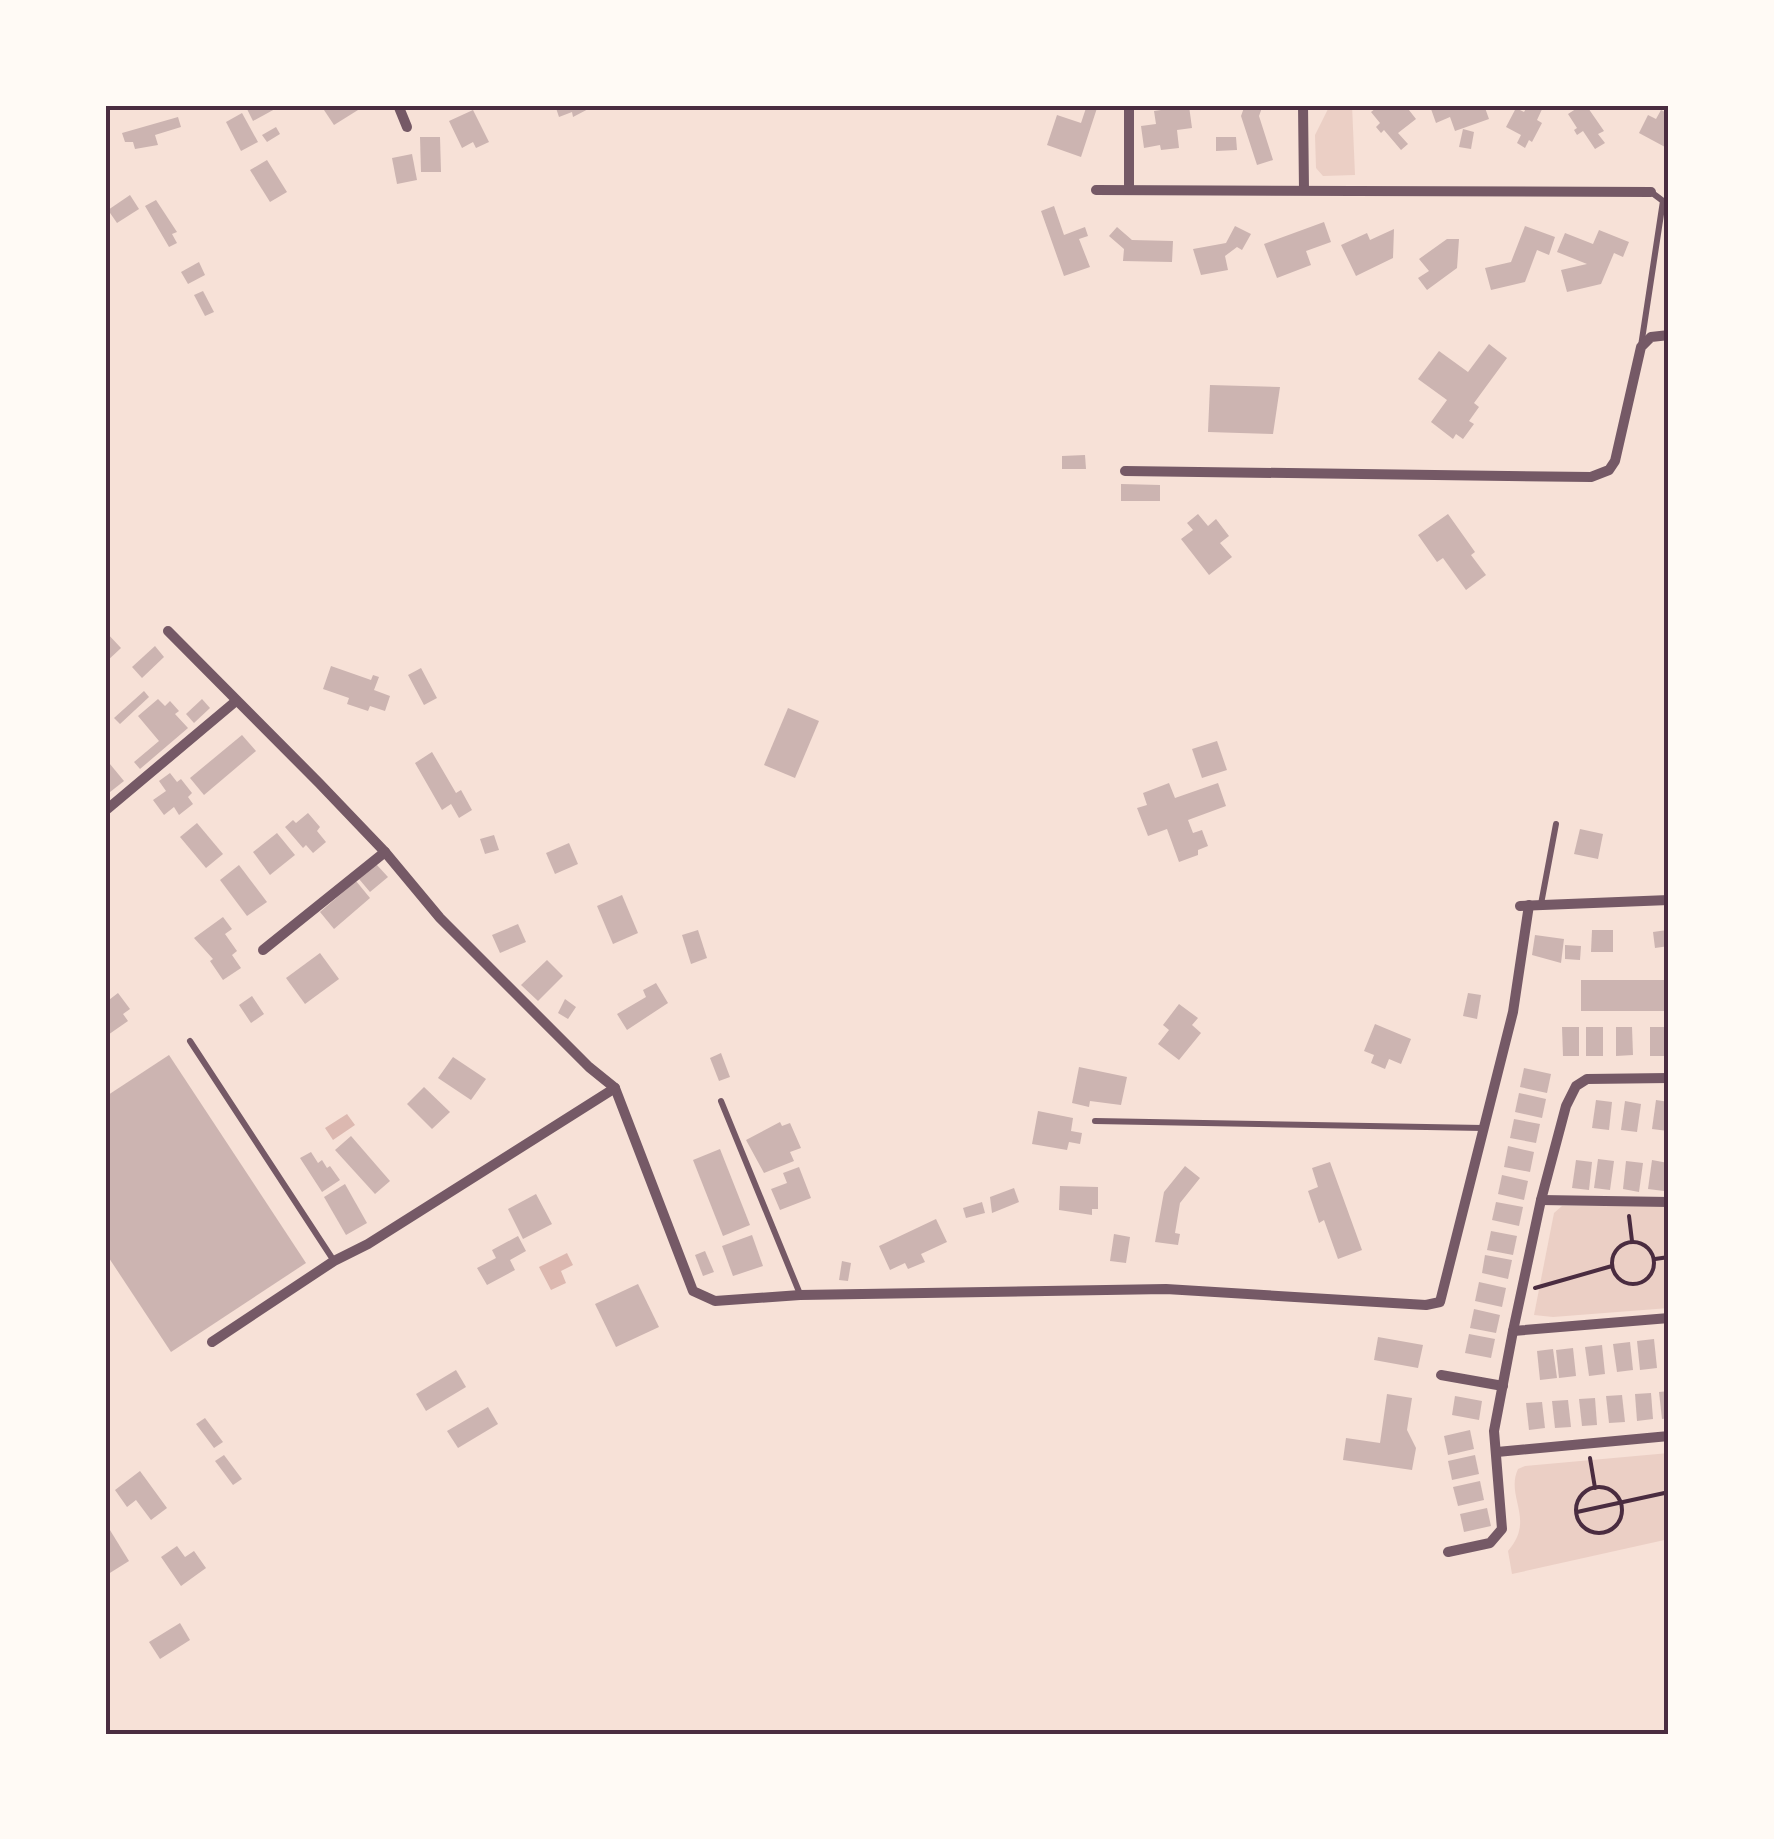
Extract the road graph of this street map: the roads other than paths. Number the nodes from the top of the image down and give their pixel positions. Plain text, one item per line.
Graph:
1 (398, 105) edge
2 (1129, 105) edge
3 (1303, 105) edge
4 (407, 127) dead end
5 (1096, 190) dead end
6 (1128, 190) junction
7 (1304, 190) junction
8 (1651, 192) joint
9 (1669, 335) edge
10 (1641, 347) junction
11 (1125, 471) dead end
12 (168, 631) dead end
13 (236, 701) junction
14 (105, 811) edge
15 (1556, 824) dead end
16 (385, 852) junction
17 (1669, 900) edge
18 (1530, 905) junction
19 (263, 950) dead end
20 (190, 1041) dead end
21 (1669, 1078) edge
22 (616, 1088) junction
23 (721, 1101) dead end
24 (1095, 1122) dead end
25 (1484, 1128) junction
26 (1541, 1200) junction
27 (1669, 1202) edge
28 (334, 1261) junction
29 (800, 1295) junction
30 (1669, 1318) edge
31 (1513, 1331) junction
32 (212, 1342) dead end
33 (1440, 1375) dead end
34 (1503, 1386) junction
35 (1669, 1436) edge
36 (1496, 1452) junction
37 (1448, 1552) dead end

1 - 4 street
2 - 6 street
3 - 7 street
5 - 6 street
6 - 7 street
7 - 8 street
8 - 10 lane
9 - 10 street
10 - 11 street
12 - 13 street
13 - 14 street
13 - 16 street
15 - 18 lane
16 - 19 street
16 - 22 street
17 - 18 street
18 - 25 street
20 - 28 lane
21 - 26 street
22 - 28 street
22 - 29 street
23 - 29 lane
24 - 25 lane
25 - 29 street
26 - 27 street
26 - 31 street
28 - 32 street
30 - 31 street
31 - 34 street
33 - 34 street
34 - 36 street
35 - 36 street
36 - 37 street

